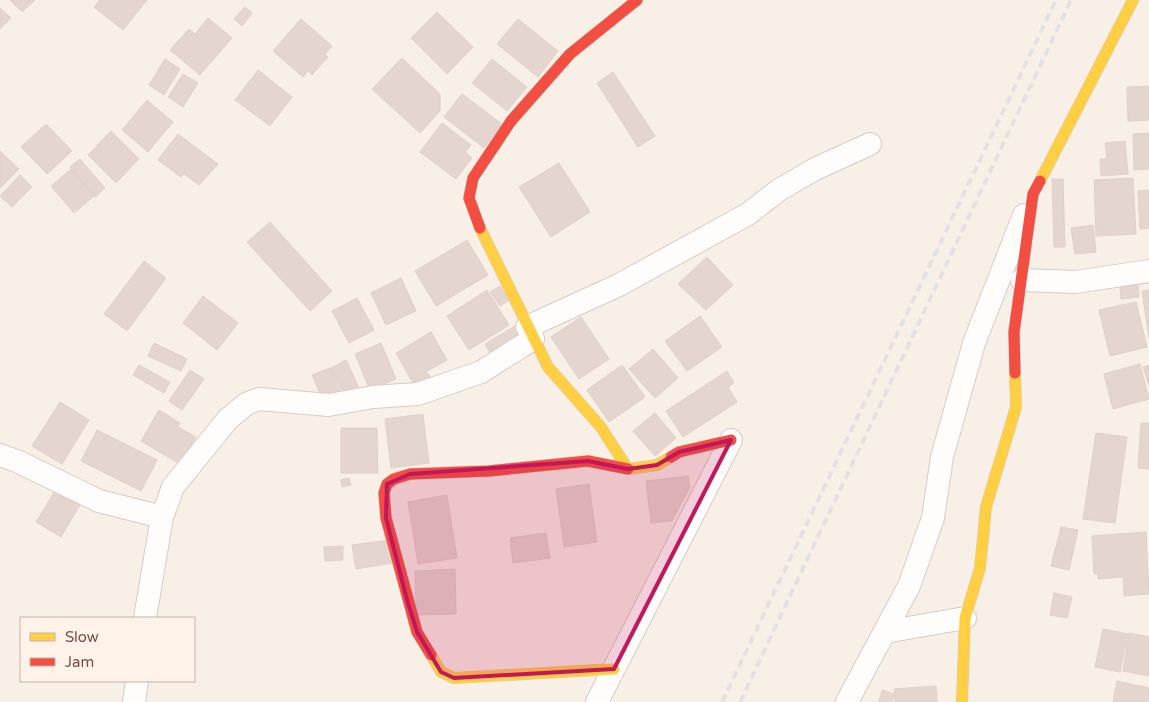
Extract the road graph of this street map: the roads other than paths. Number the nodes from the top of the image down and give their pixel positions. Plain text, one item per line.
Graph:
1 (637, 0) edge
2 (1137, 5) edge
3 (870, 144) dead end
4 (1034, 194) junction
5 (1149, 271) edge
6 (1022, 280) junction
7 (530, 333) junction
8 (731, 440) joint
9 (0, 455) edge
10 (628, 469) junction
11 (162, 517) junction
12 (146, 617) edge
13 (965, 618) junction
14 (885, 632) junction
15 (614, 669) junction
16 (136, 682) edge
17 (134, 702) edge
18 (597, 702) edge
19 (847, 702) edge
20 (962, 702) edge

1 - 7 street
2 - 4 street
3 - 7 street
4 - 6 street
4 - 14 street
5 - 6 street
6 - 13 street
7 - 10 street
7 - 11 street
8 - 10 street
8 - 15 street
9 - 11 street
10 - 15 street
11 - 12 street
13 - 14 street
13 - 20 street
14 - 19 street
15 - 18 street
16 - 17 street

